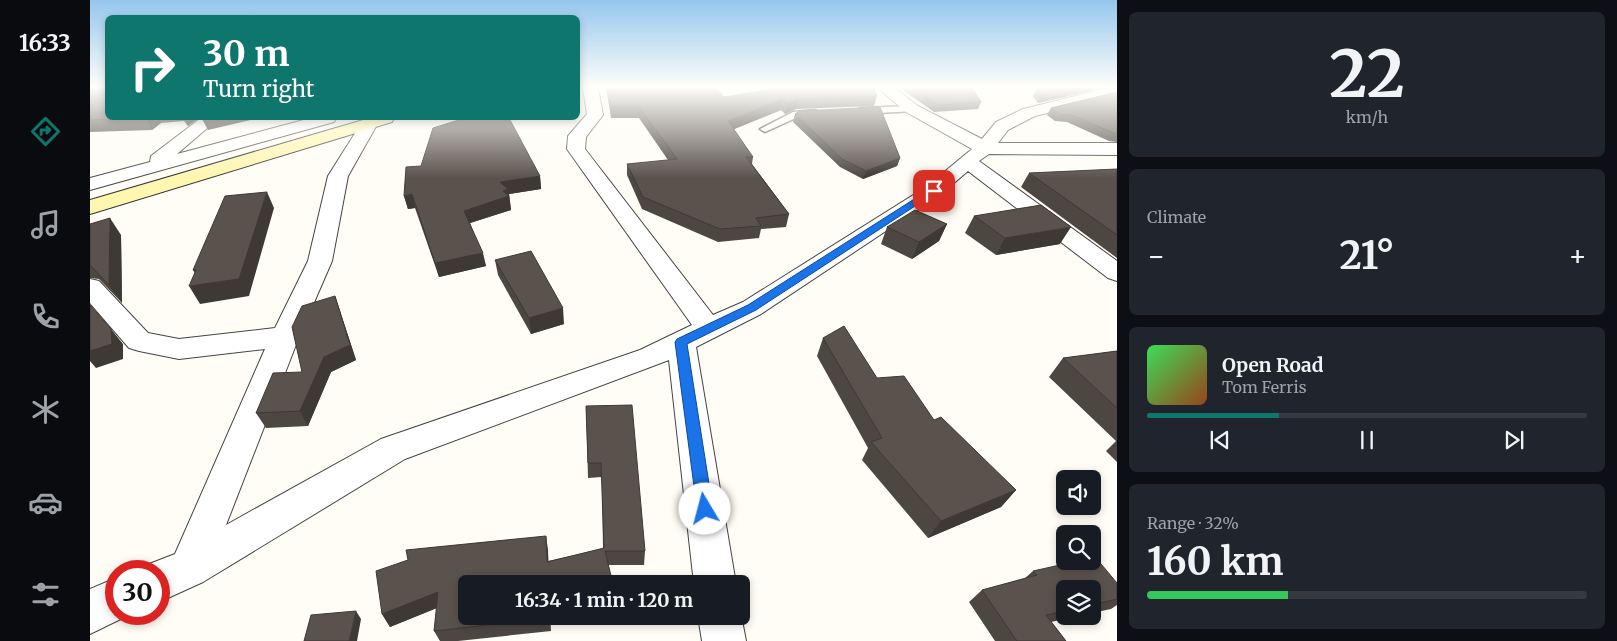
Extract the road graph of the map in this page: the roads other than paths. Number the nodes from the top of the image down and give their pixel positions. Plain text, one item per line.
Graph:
1 (593, 118) edge
2 (788, 118) edge
3 (924, 118) edge
4 (1018, 118) edge
5 (209, 120) edge
6 (321, 120) edge
7 (378, 120) edge
8 (765, 129) dead end
9 (1117, 149) edge
10 (976, 155) junction
11 (149, 168) junction
12 (90, 184) edge
13 (97, 205) edge
14 (1117, 273) edge
15 (90, 287) edge
16 (695, 336) junction
17 (285, 337) junction
18 (189, 568) junction
19 (715, 575) edge
20 (170, 576) edge
21 (105, 604) edge
22 (90, 612) edge
23 (721, 625) edge
24 (724, 641) edge

1 - 16 street
2 - 8 lane
3 - 10 street
4 - 10 street
5 - 11 street
6 - 11 street
7 - 13 street
7 - 17 street
9 - 10 street
10 - 14 street
10 - 16 street
11 - 12 street
11 - 13 street
15 - 17 street
16 - 18 street
16 - 19 street
17 - 18 street
18 - 20 street
21 - 22 street
23 - 24 street

